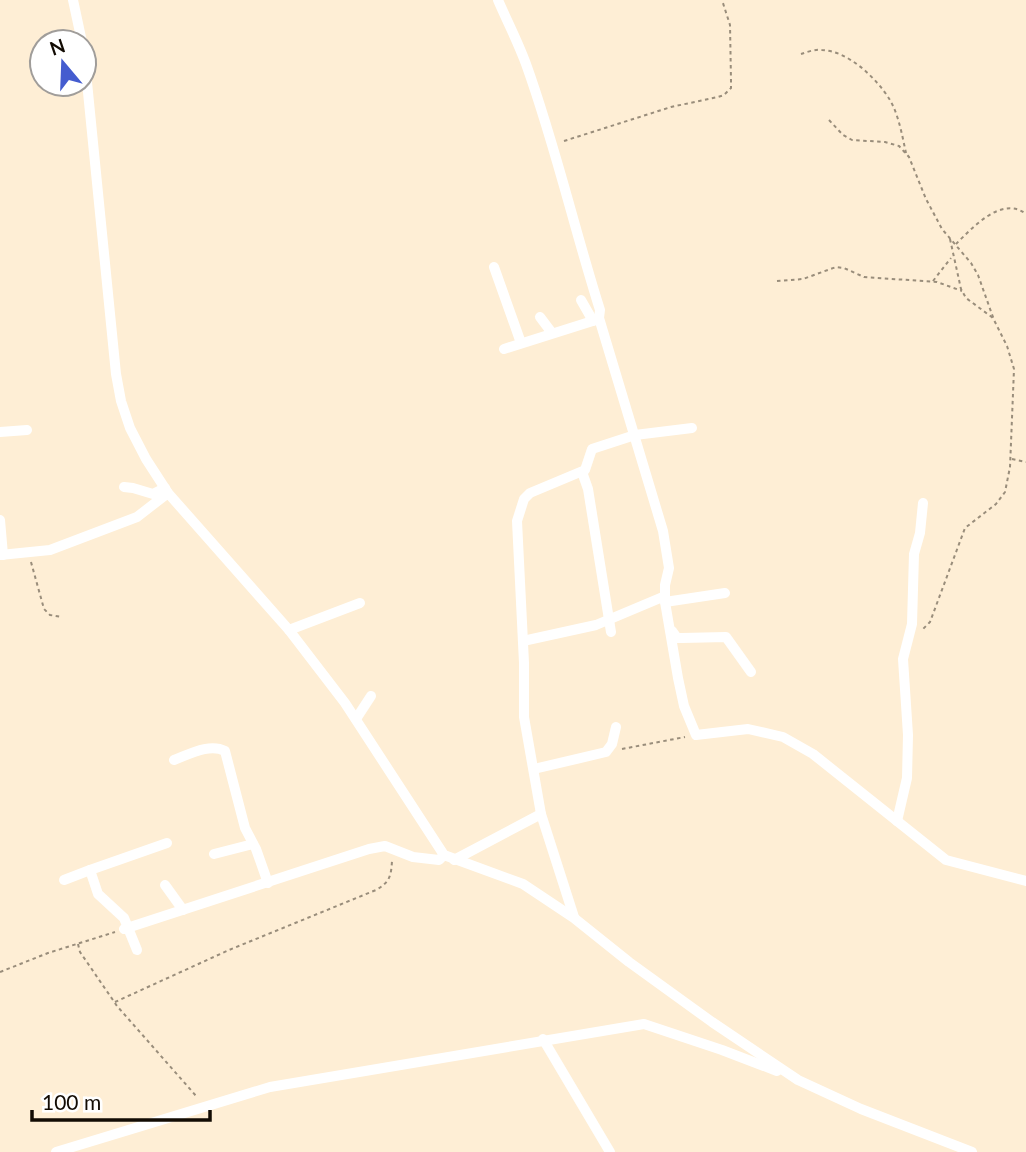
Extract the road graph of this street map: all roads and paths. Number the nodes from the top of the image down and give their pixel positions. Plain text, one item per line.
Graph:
1 (73, 0) edge
2 (498, 0) edge
3 (722, 0) edge
4 (79, 28) edge
5 (801, 54) dead end
6 (89, 98) edge
7 (829, 120) dead end
8 (553, 144) junction
9 (906, 154) junction
10 (1026, 214) edge
11 (950, 238) junction
12 (956, 244) junction
13 (953, 256) junction
14 (494, 267) dead end
15 (777, 281) dead end
16 (933, 282) junction
17 (962, 291) junction
18 (581, 300) dead end
19 (540, 317) dead end
20 (993, 318) junction
21 (596, 320) junction
22 (552, 333) junction
23 (521, 343) junction
24 (505, 349) dead end
25 (692, 428) dead end
26 (27, 430) dead end
27 (0, 432) edge
28 (635, 435) junction
29 (1011, 459) junction
30 (1026, 462) edge
31 (582, 471) junction
32 (124, 487) dead end
33 (166, 490) junction
34 (923, 503) dead end
35 (0, 520) edge
36 (29, 554) junction
37 (1, 555) edge
38 (725, 593) dead end
39 (665, 599) junction
40 (360, 603) dead end
41 (62, 617) dead end
42 (609, 620) junction
43 (670, 627) junction
44 (289, 630) junction
45 (611, 632) dead end
46 (523, 641) junction
47 (906, 643) junction
48 (751, 672) dead end
49 (371, 696) dead end
50 (356, 719) junction
51 (616, 727) dead end
52 (696, 734) junction
53 (610, 748) junction
54 (174, 760) dead end
55 (534, 769) junction
56 (541, 814) junction
57 (897, 821) junction
58 (167, 843) dead end
59 (253, 844) junction
60 (394, 849) junction
61 (214, 854) dead end
62 (449, 858) junction
63 (90, 870) junction
64 (64, 880) dead end
65 (1026, 881) edge
66 (268, 883) junction
67 (165, 885) dead end
68 (183, 910) junction
69 (574, 918) junction
70 (127, 929) junction
71 (78, 944) junction
72 (137, 950) dead end
73 (0, 972) edge
74 (115, 1002) junction
75 (543, 1039) junction
76 (797, 1080) junction
77 (205, 1107) junction
78 (56, 1152) edge
79 (610, 1152) edge
80 (968, 1152) edge

1 - 4 street
2 - 8 street
3 - 8 path
5 - 9 path
6 - 33 street
7 - 9 path
8 - 21 street
9 - 11 path
10 - 12 path
11 - 12 path
11 - 13 path
12 - 20 path
13 - 16 path
13 - 17 path
14 - 23 street
15 - 16 path
16 - 17 path
17 - 20 path
18 - 21 street
19 - 22 street
20 - 29 path
21 - 22 street
21 - 28 street
22 - 23 street
23 - 24 street
25 - 28 street
26 - 27 street
28 - 31 street
28 - 39 street
29 - 30 path
29 - 47 path
31 - 42 street
31 - 46 street
32 - 33 street
33 - 36 street
33 - 44 street
34 - 47 street
35 - 37 street
36 - 37 street
36 - 41 path
38 - 39 street
39 - 42 street
39 - 43 street
40 - 44 street
42 - 45 street
42 - 46 street
43 - 48 street
43 - 52 street
44 - 50 street
46 - 55 street
47 - 57 street
49 - 50 street
50 - 62 street
51 - 53 street
52 - 53 path
52 - 57 street
53 - 55 street
54 - 59 street
55 - 56 street
56 - 62 street
56 - 69 street
57 - 65 street
58 - 63 street
59 - 61 street
59 - 66 street
60 - 62 street
60 - 66 street
60 - 74 path
62 - 69 street
63 - 64 street
63 - 70 street
66 - 68 street
67 - 68 street
68 - 70 street
69 - 76 street
70 - 71 path
70 - 72 street
71 - 73 path
71 - 74 path
74 - 77 path
75 - 76 street
75 - 77 street
75 - 79 street
76 - 80 street
77 - 78 street

